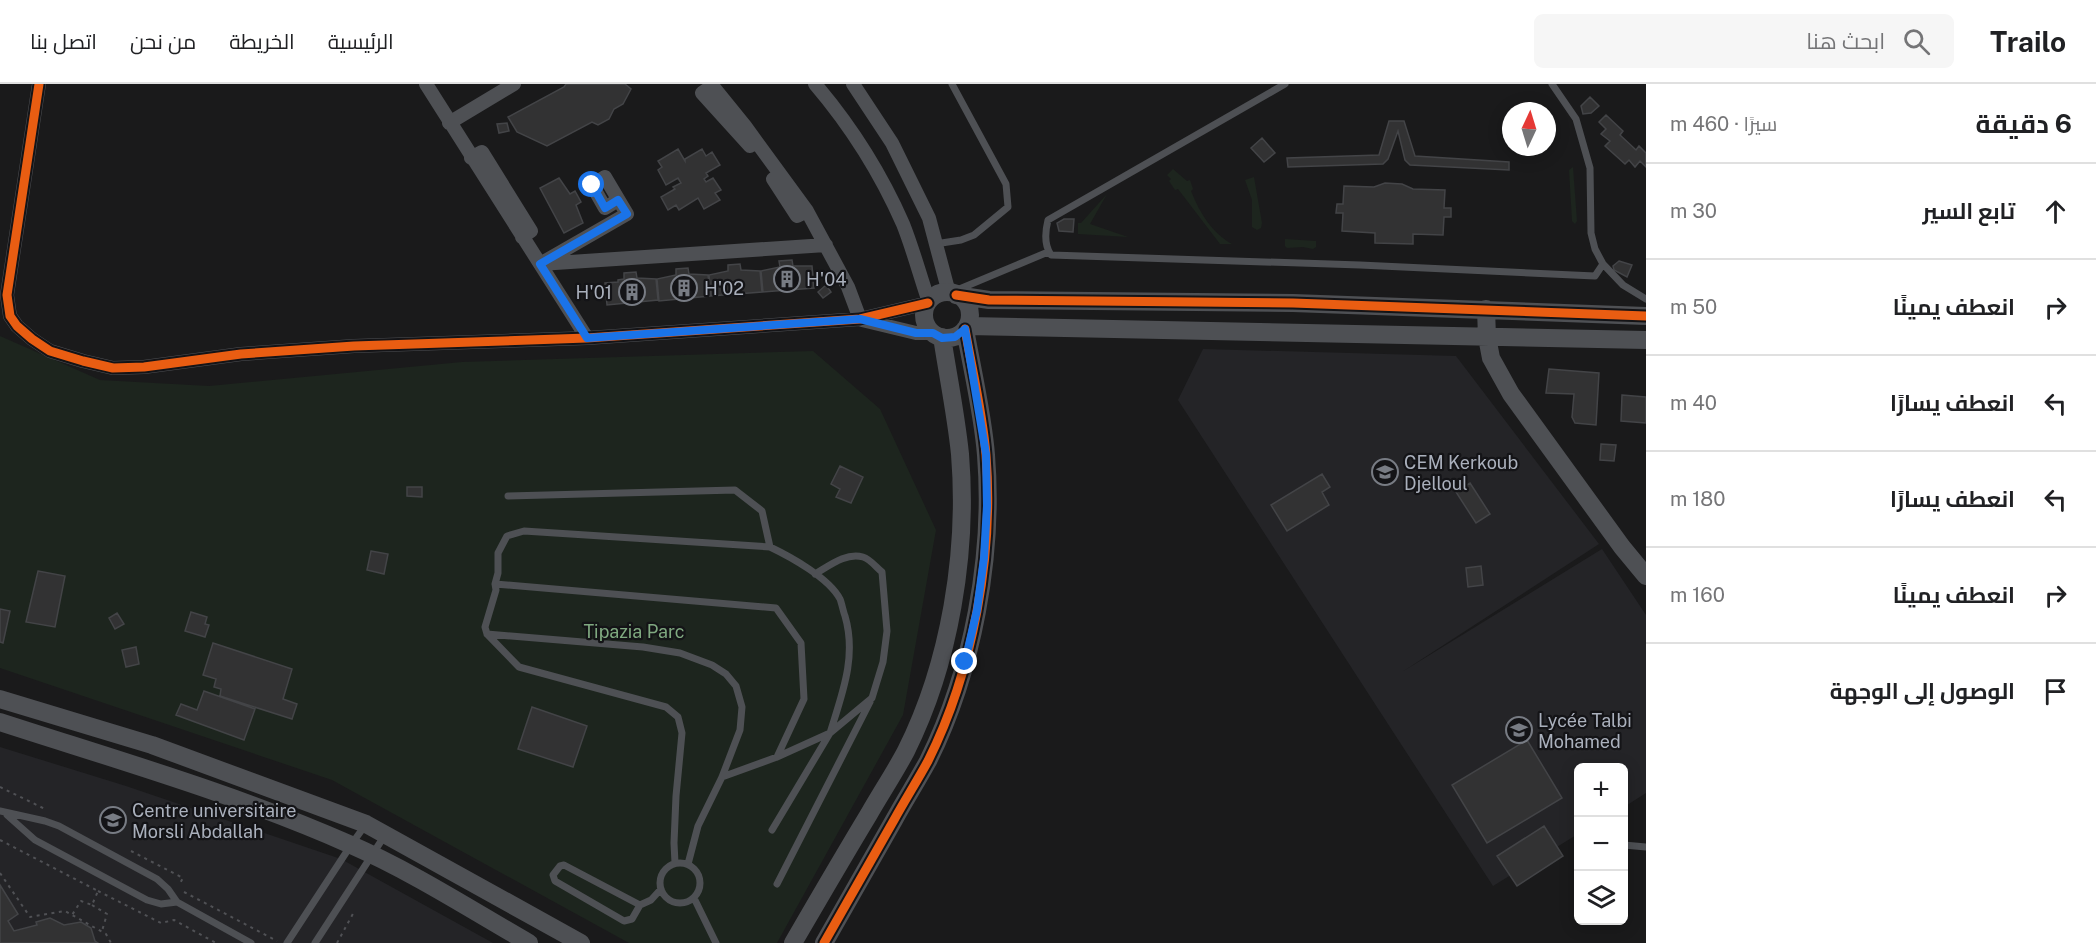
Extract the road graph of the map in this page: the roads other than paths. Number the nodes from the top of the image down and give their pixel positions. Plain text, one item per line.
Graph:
1 (39, 84) edge
2 (426, 84) edge
3 (514, 84) edge
4 (815, 84) edge
5 (853, 84) edge
6 (952, 84) edge
7 (1285, 84) edge
8 (1552, 84) edge
9 (711, 85) edge
10 (449, 123) junction
11 (618, 200) dead end
12 (935, 244) junction
13 (826, 245) junction
14 (1048, 252) junction
15 (540, 264) junction
16 (1603, 264) junction
17 (953, 294) junction
18 (1646, 299) edge
19 (928, 302) junction
20 (1486, 309) junction
21 (1646, 316) edge
22 (860, 319) junction
23 (966, 328) junction
24 (938, 335) junction
25 (1487, 337) junction
26 (587, 338) junction
27 (1646, 340) edge
28 (508, 496) dead end
29 (770, 547) junction
30 (814, 574) junction
31 (1646, 576) edge
32 (495, 584) junction
33 (488, 634) junction
34 (872, 698) junction
35 (0, 699) edge
36 (0, 722) edge
37 (830, 733) junction
38 (777, 757) junction
39 (722, 777) junction
40 (3, 813) edge
41 (366, 824) junction
42 (772, 830) dead end
43 (385, 835) junction
44 (351, 844) junction
45 (1628, 845) edge
46 (1646, 847) edge
47 (372, 855) junction
48 (675, 863) junction
49 (688, 864) junction
50 (777, 884) dead end
51 (661, 890) junction
52 (694, 898) junction
53 (177, 902) junction
54 (640, 905) junction
55 (250, 943) edge
56 (287, 943) edge
57 (315, 943) edge
58 (529, 943) edge
59 (581, 943) edge
60 (716, 943) edge
61 (793, 943) edge
62 (824, 943) edge

1 - 26 street
2 - 10 street
3 - 10 street
4 - 19 street
5 - 12 street
6 - 12 lane
7 - 14 lane
8 - 16 lane
9 - 13 street
10 - 15 street
11 - 15 street
12 - 17 street
13 - 15 street
13 - 22 street
14 - 16 lane
14 - 17 lane
15 - 26 street
16 - 18 lane
17 - 19 street
17 - 20 street
17 - 23 street
19 - 22 street
19 - 24 street
20 - 21 street
20 - 25 street
22 - 24 street
22 - 26 street
23 - 24 street
23 - 25 street
23 - 62 street
24 - 61 street
25 - 27 street
25 - 31 street
28 - 29 lane
29 - 30 lane
29 - 32 lane
30 - 34 lane
30 - 37 lane
32 - 33 lane
32 - 38 lane
33 - 39 lane
33 - 48 lane
34 - 37 lane
34 - 50 lane
35 - 41 street
36 - 44 street
37 - 38 lane
37 - 42 lane
38 - 39 lane
39 - 49 lane
40 - 53 lane
40 - 53 lane
41 - 43 street
41 - 44 lane
43 - 47 lane
43 - 59 street
44 - 47 street
44 - 56 lane
45 - 46 lane
47 - 57 lane
47 - 58 street
48 - 49 lane
48 - 51 lane
49 - 52 lane
51 - 52 lane
51 - 54 lane
52 - 60 lane
53 - 55 lane
54 - 54 lane

